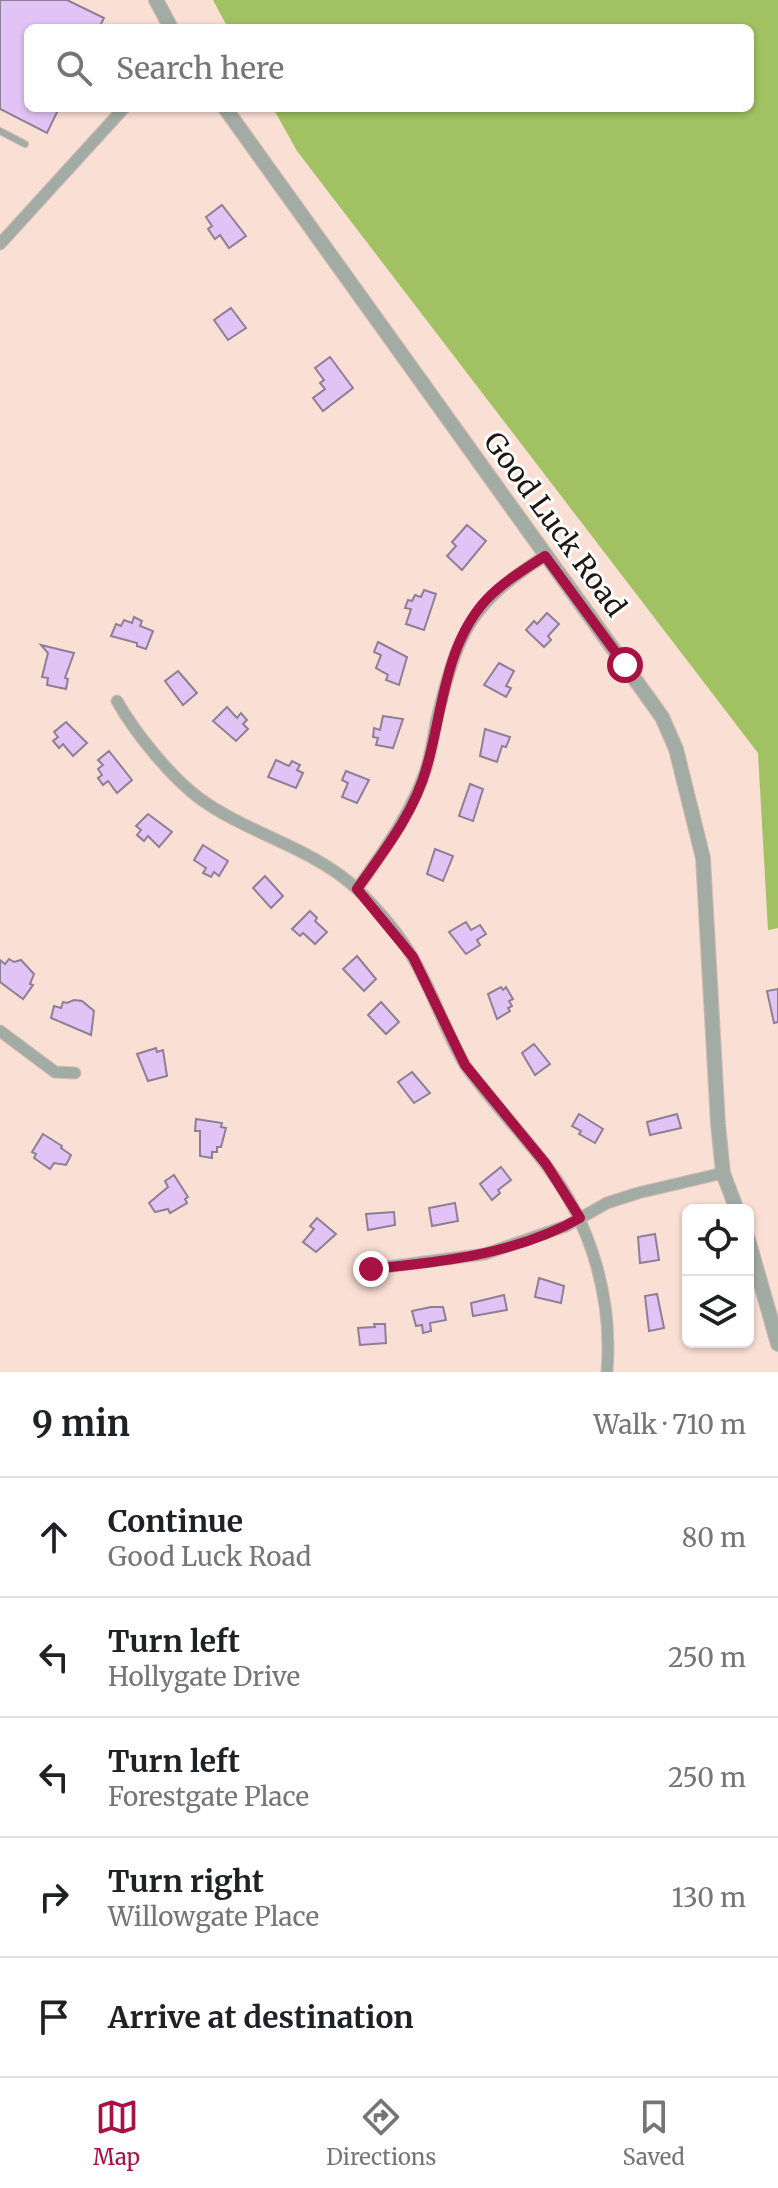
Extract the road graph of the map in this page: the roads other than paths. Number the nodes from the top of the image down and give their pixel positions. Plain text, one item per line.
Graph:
1 (156, 0) edge
2 (169, 24) edge
3 (120, 112) edge
4 (228, 112) edge
5 (0, 131) edge
6 (25, 144) dead end
7 (0, 244) edge
8 (545, 556) junction
9 (117, 701) dead end
10 (357, 889) junction
11 (0, 1031) edge
12 (75, 1073) dead end
13 (723, 1173) junction
14 (735, 1204) edge
15 (580, 1218) junction
16 (754, 1260) edge
17 (371, 1269) dead end
18 (778, 1344) edge
19 (607, 1372) edge

1 - 2 street
3 - 7 street
4 - 8 street, Good Luck Road
5 - 6 lane
8 - 10 street
8 - 13 street, Good Luck Road
9 - 10 street
10 - 15 street
11 - 12 street
13 - 14 street, Good Luck Road
13 - 15 street
15 - 17 street
15 - 19 street
16 - 18 street

